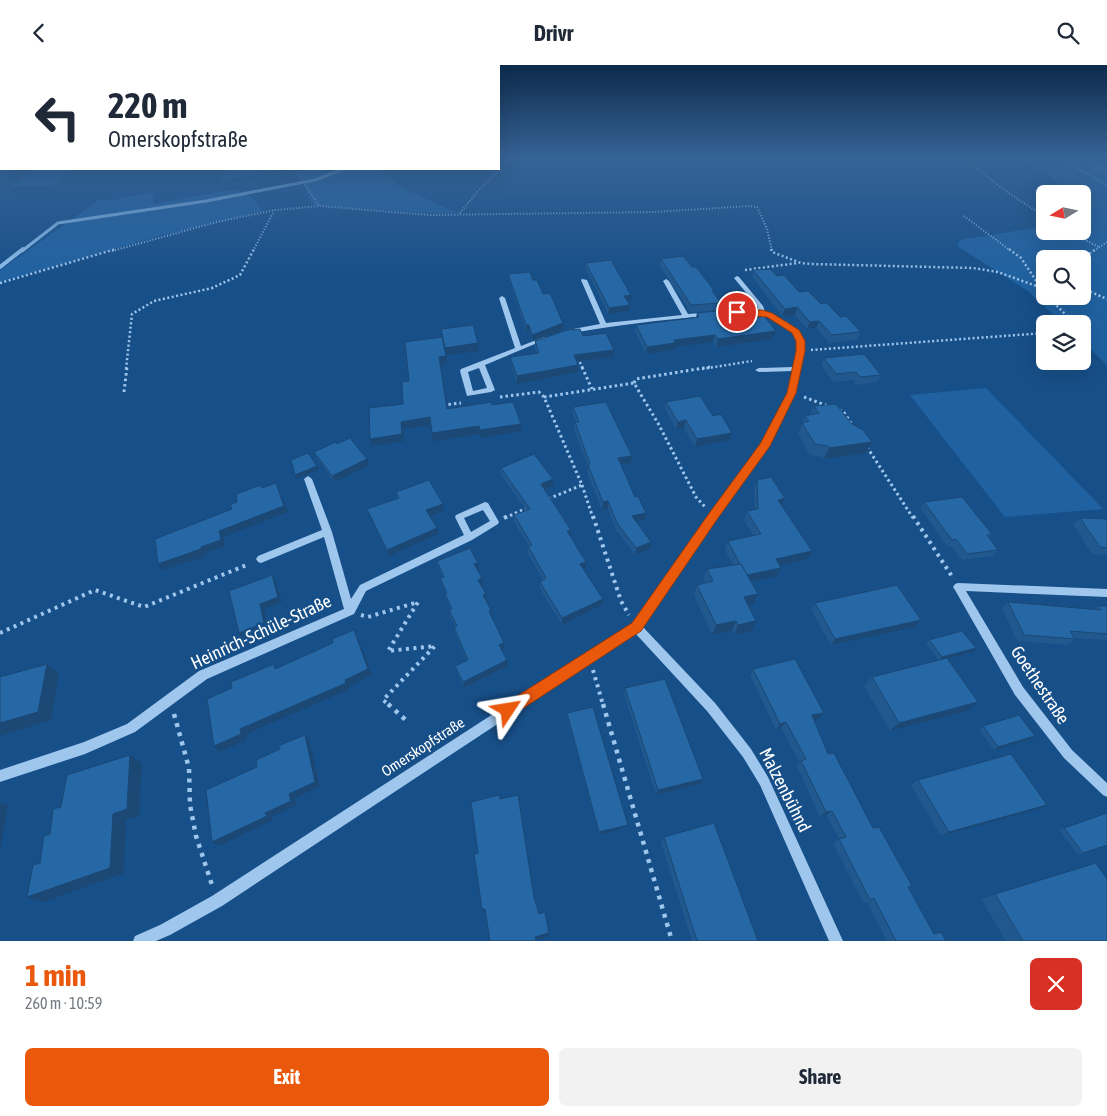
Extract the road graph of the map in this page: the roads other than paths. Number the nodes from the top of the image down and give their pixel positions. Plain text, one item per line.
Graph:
1 (738, 278) road end
2 (584, 280) dead end
3 (666, 281) dead end
4 (502, 298) dead end
5 (762, 313) junction
6 (686, 316) junction
7 (604, 325) junction
8 (520, 349) junction
9 (481, 364) junction
10 (796, 369) junction
11 (759, 370) dead end
12 (308, 479) dead end
13 (327, 532) junction
14 (469, 537) junction
15 (261, 559) road end
16 (1107, 593) edge
17 (350, 611) junction
18 (636, 627) junction
19 (0, 776) edge
20 (1107, 791) edge
21 (140, 941) edge
22 (836, 941) edge

1 - 5 street
2 - 7 street
3 - 6 street
4 - 8 street
5 - 6 street
5 - 10 street, Omerskopfstraße
6 - 7 street
7 - 8 street
8 - 9 street
9 - 9 street
10 - 11 street
10 - 18 street, Omerskopfstraße
12 - 13 street, Heinrich-Schüle-Straße
13 - 15 street
13 - 17 street, Heinrich-Schüle-Straße
14 - 14 street, Heinrich-Schüle-Straße
14 - 17 street, Heinrich-Schüle-Straße
16 - 20 street, Goethestraße
17 - 19 street, Heinrich-Schüle-Straße
18 - 21 street, Omerskopfstraße
18 - 22 street, Malzenbühnd

